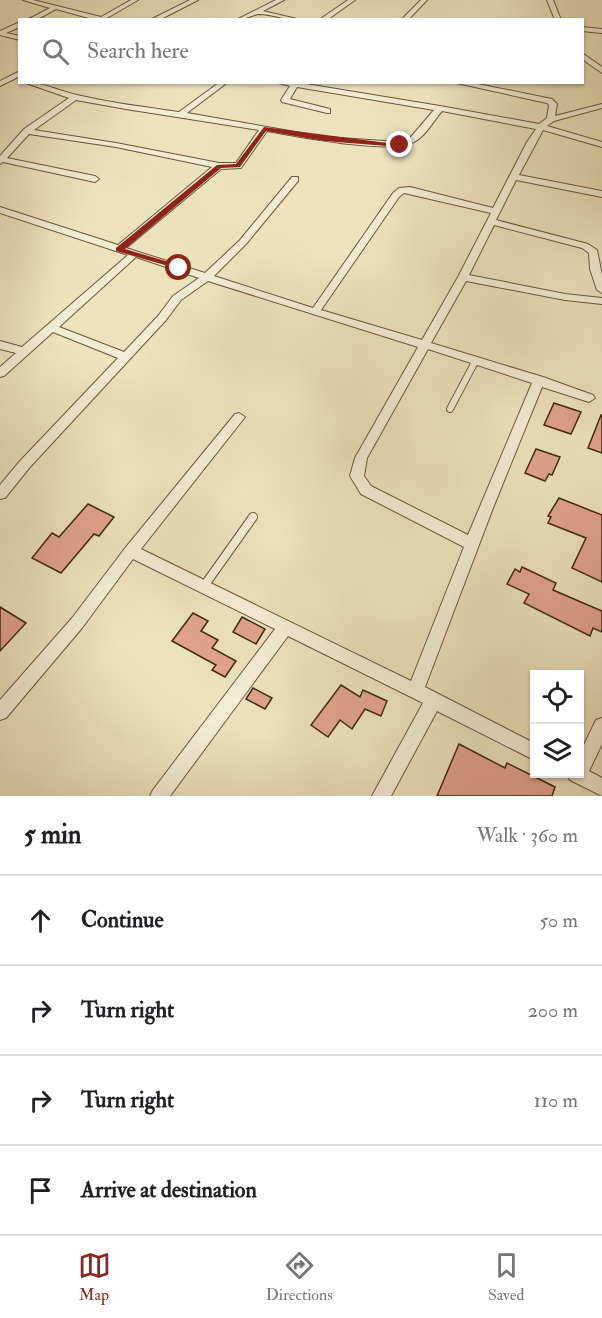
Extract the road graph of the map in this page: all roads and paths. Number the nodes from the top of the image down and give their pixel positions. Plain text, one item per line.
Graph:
1 (26, 0) edge
2 (135, 0) edge
3 (195, 0) edge
4 (281, 0) edge
5 (352, 0) edge
6 (424, 0) edge
7 (550, 0) edge
8 (56, 7) junction
9 (260, 12) junction
10 (34, 18) edge
11 (100, 18) edge
12 (106, 18) edge
13 (157, 18) edge
14 (244, 18) edge
15 (288, 18) edge
16 (325, 18) edge
17 (406, 18) edge
18 (557, 18) edge
19 (18, 25) edge
20 (584, 29) edge
21 (602, 31) edge
22 (0, 33) edge
23 (18, 38) edge
24 (584, 57) edge
25 (602, 60) edge
26 (592, 64) junction
27 (602, 71) edge
28 (0, 75) edge
29 (17, 77) edge
30 (0, 84) edge
31 (33, 84) edge
32 (222, 84) edge
33 (289, 84) edge
34 (464, 84) edge
35 (295, 85) junction
36 (75, 97) junction
37 (602, 106) edge
38 (440, 108) junction
39 (327, 111) dead end
40 (180, 115) junction
41 (551, 119) junction
42 (541, 127) junction
43 (264, 129) junction
44 (27, 130) junction
45 (602, 145) edge
46 (1, 160) edge
47 (219, 166) junction
48 (516, 177) junction
49 (95, 179) dead end
50 (295, 179) dead end
51 (602, 194) edge
52 (0, 210) edge
53 (494, 217) junction
54 (119, 249) junction
55 (134, 254) junction
56 (208, 276) junction
57 (463, 277) junction
58 (602, 290) edge
59 (602, 301) edge
60 (315, 312) junction
61 (50, 327) junction
62 (424, 343) junction
63 (0, 345) edge
64 (22, 351) junction
65 (126, 357) junction
66 (476, 360) junction
67 (0, 373) edge
68 (539, 380) junction
69 (589, 398) dead end
70 (450, 409) dead end
71 (239, 417) dead end
72 (0, 494) edge
73 (253, 517) dead end
74 (472, 544) junction
75 (131, 552) junction
76 (204, 586) junction
77 (285, 628) junction
78 (415, 691) junction
79 (433, 701) junction
80 (0, 712) edge
81 (602, 726) edge
82 (530, 750) edge
83 (584, 761) edge
84 (584, 776) edge
85 (602, 787) edge
86 (159, 796) edge
87 (381, 796) edge

1 - 8 street
2 - 12 street
3 - 13 street
4 - 9 street
5 - 16 street
6 - 17 street
7 - 18 street
8 - 10 street
8 - 11 street
9 - 14 street
9 - 15 street
19 - 22 street
20 - 21 street
22 - 23 street
24 - 26 street
25 - 26 street
26 - 27 street
28 - 29 street
29 - 30 street
31 - 36 street
32 - 40 street
33 - 35 street
34 - 41 street
35 - 38 street
35 - 39 street
36 - 40 street
36 - 44 street
37 - 41 street
38 - 42 street
38 - 43 street
40 - 43 street
41 - 42 street
42 - 45 street
42 - 48 street
43 - 47 street
44 - 46 street
44 - 47 street
46 - 49 street
47 - 54 street
48 - 51 street
48 - 53 street
50 - 56 street
52 - 54 street
53 - 57 street
53 - 58 street
53 - 60 street
54 - 55 street
55 - 56 street
55 - 61 street
56 - 60 street
56 - 65 street
57 - 59 street
57 - 62 street
60 - 62 street
61 - 64 street
61 - 65 street
62 - 66 street
62 - 74 street
63 - 64 street
64 - 67 street
65 - 72 street
66 - 68 street
66 - 70 lane
68 - 69 street
68 - 74 street
71 - 75 street
73 - 76 lane
74 - 78 street
75 - 76 street
75 - 80 street
76 - 77 street
77 - 78 street
77 - 86 street
78 - 79 street
79 - 82 street
79 - 87 street
81 - 83 street
84 - 85 street

